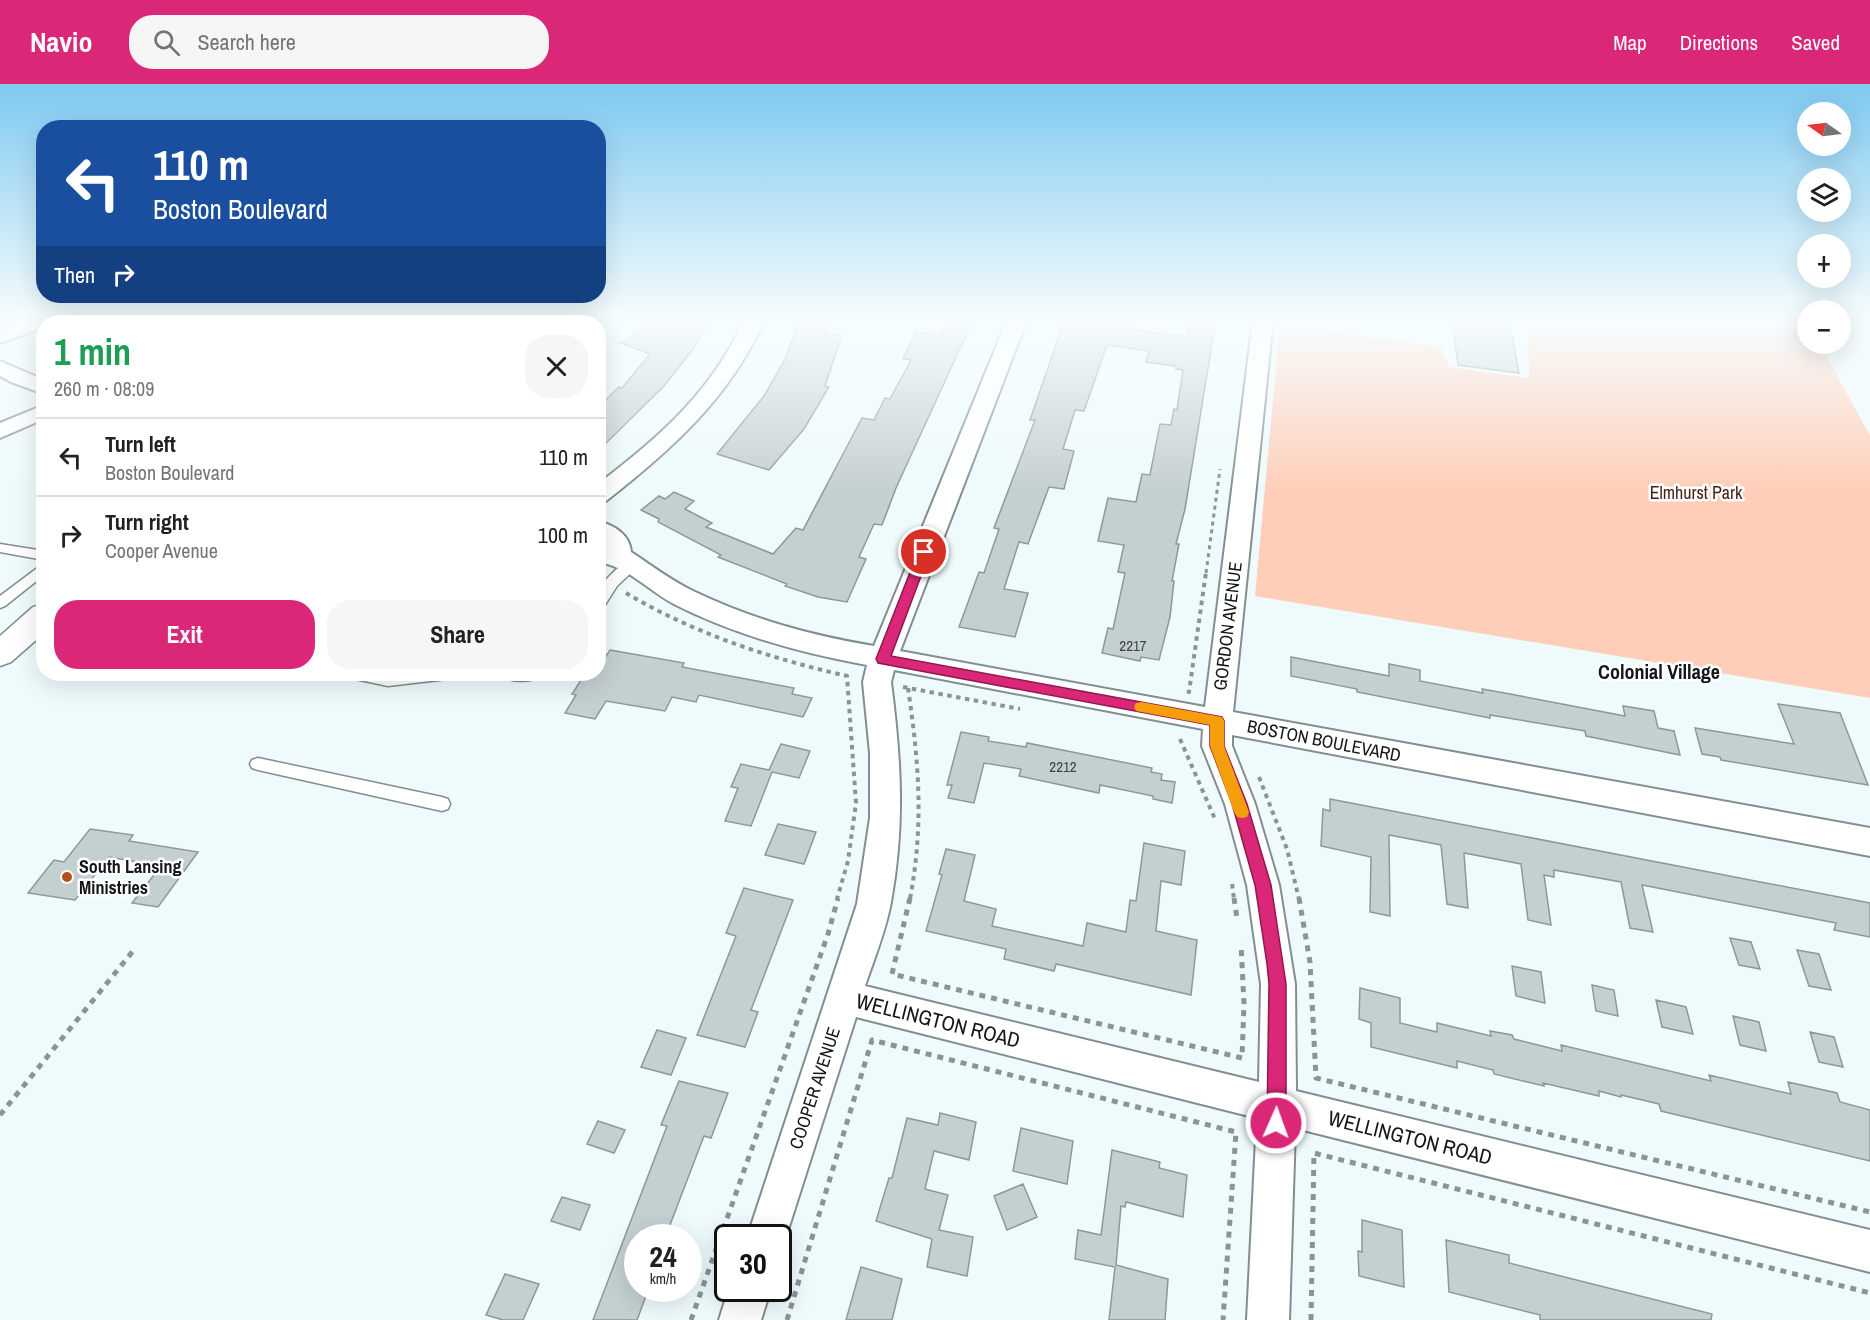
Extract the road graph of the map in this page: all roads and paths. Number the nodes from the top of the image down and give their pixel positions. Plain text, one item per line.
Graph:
1 (17, 378) edge
2 (720, 378) edge
3 (996, 378) edge
4 (1256, 378) edge
5 (36, 385) edge
6 (36, 415) edge
7 (0, 431) edge
8 (1221, 459) dead end
9 (606, 489) edge
10 (606, 535) edge
11 (0, 548) edge
12 (36, 555) edge
13 (615, 564) edge
14 (36, 574) edge
15 (606, 586) edge
16 (0, 603) edge
17 (36, 620) edge
18 (7, 640) edge
19 (891, 673) junction
20 (908, 688) junction
21 (1178, 690) dead end
22 (1022, 709) dead end
23 (1217, 721) junction
24 (1171, 737) dead end
25 (258, 764) dead end
26 (1258, 773) dead end
27 (442, 804) dead end
28 (1217, 825) dead end
29 (1870, 842) edge
30 (1232, 882) dead end
31 (1238, 924) dead end
32 (1240, 934) dead end
33 (133, 951) dead end
34 (845, 998) junction
35 (1277, 1105) junction
36 (0, 1115) edge
37 (1870, 1212) edge
38 (772, 1224) edge
39 (1870, 1251) edge
40 (1870, 1293) edge
41 (746, 1302) edge
42 (691, 1320) edge
43 (740, 1320) edge
44 (787, 1320) edge
45 (1223, 1320) edge
46 (1268, 1320) edge
47 (1311, 1320) edge

1 - 5 street
2 - 9 street
3 - 19 street, COOPER AVENUE
4 - 23 street, GORDON AVENUE
6 - 7 street
8 - 21 path
10 - 13 street, BOSTON BOULEVARD
11 - 12 lane
13 - 15 lane
13 - 19 street, BOSTON BOULEVARD
13 - 42 path
14 - 16 lane
17 - 18 street
19 - 20 path
19 - 23 street, BOSTON BOULEVARD
19 - 34 street, COOPER AVENUE
20 - 22 path
20 - 32 path
23 - 29 street, BOSTON BOULEVARD
23 - 35 street, GORDON AVENUE
24 - 28 path
25 - 27 lane
26 - 37 path
30 - 31 path
33 - 36 path
34 - 35 street, WELLINGTON ROAD
34 - 38 street, COOPER AVENUE
35 - 39 street, WELLINGTON ROAD
35 - 46 street, GORDON AVENUE
40 - 47 path
41 - 43 street
44 - 45 path

